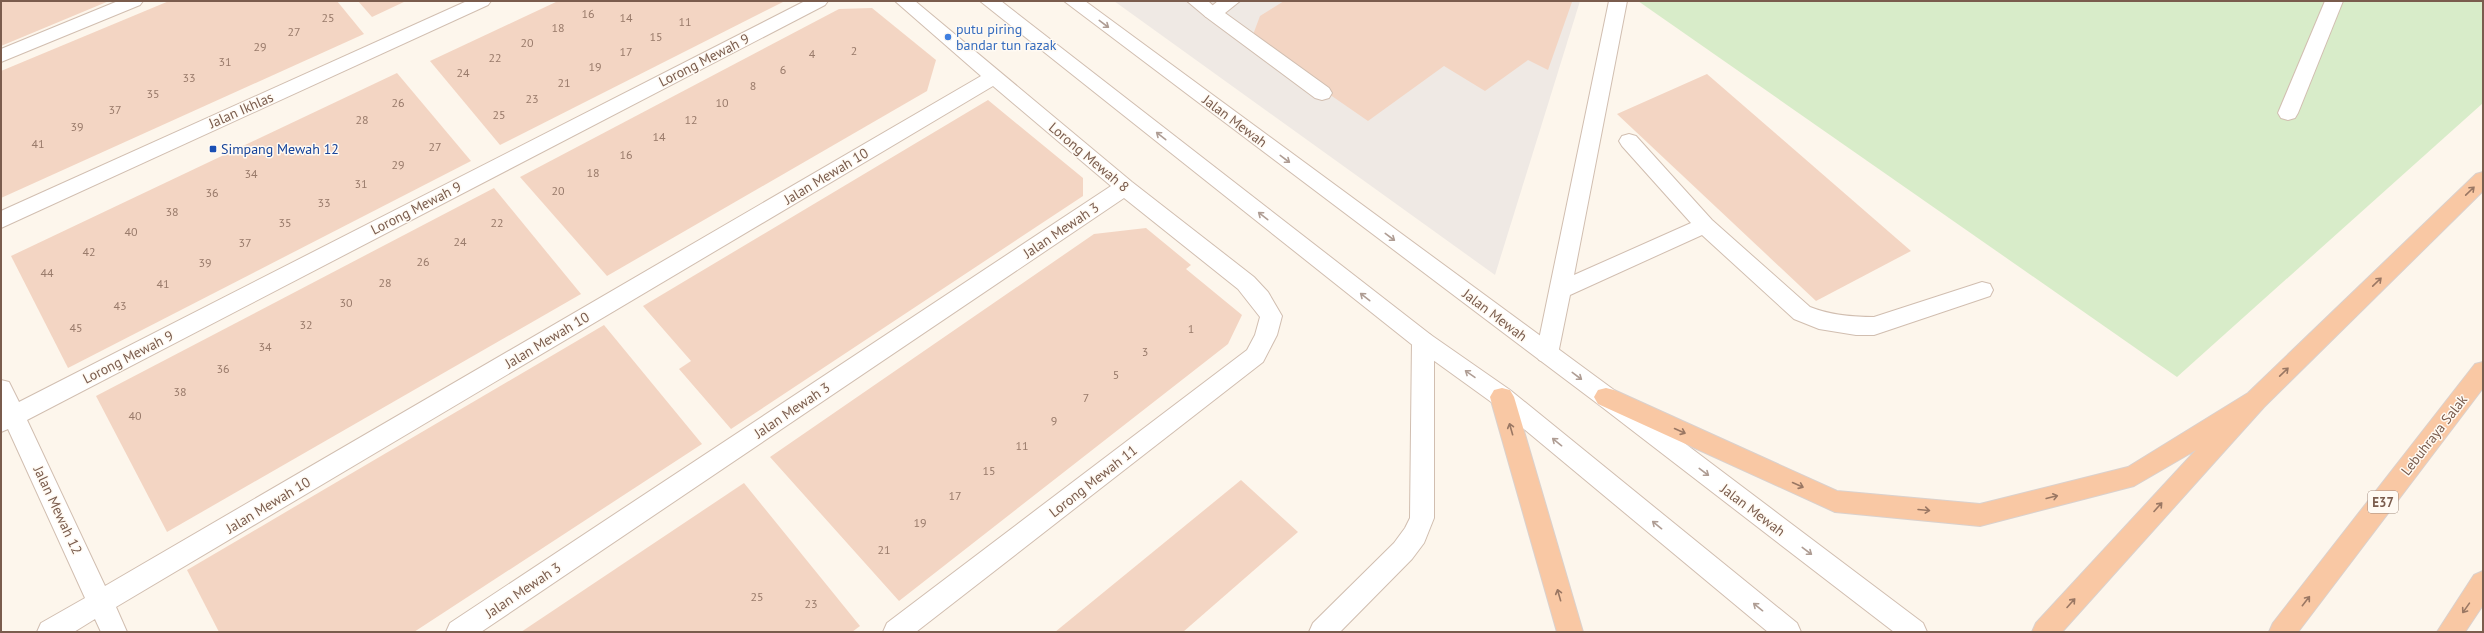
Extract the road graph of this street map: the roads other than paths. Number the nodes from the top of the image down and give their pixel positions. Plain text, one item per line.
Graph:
1 (134, 1) edge
2 (482, 1) edge
3 (819, 1) edge
4 (904, 1) edge
5 (989, 1) edge
6 (1073, 1) edge
7 (1196, 1) edge
8 (1230, 1) edge
9 (1618, 1) edge
10 (2334, 1) edge
11 (1212, 13) junction
12 (1, 56) edge
13 (993, 77) junction
14 (1322, 93) dead end
15 (2288, 113) dead end
16 (1629, 141) dead end
17 (2483, 179) edge
18 (1125, 187) junction
19 (1, 220) edge
20 (1705, 224) junction
21 (1560, 290) junction
22 (1982, 290) dead end
23 (1270, 316) joint
24 (1423, 342) junction
25 (1547, 354) junction
26 (2483, 371) edge
27 (1, 389) edge
28 (1502, 397) junction
29 (1606, 398) junction
30 (2256, 400) junction
31 (7, 419) edge
32 (2483, 583) edge
33 (101, 603) junction
34 (50, 632) edge
35 (114, 632) edge
36 (459, 632) edge
37 (896, 632) edge
38 (1322, 632) edge
39 (1570, 632) edge
40 (1788, 632) edge
41 (1914, 632) edge
42 (2045, 632) edge
43 (2282, 632) edge
44 (2450, 632) edge

1 - 12 street
2 - 19 street, Jalan Ikhlas
3 - 31 street, Lorong Mewah 9
4 - 13 street, Lorong Mewah 8
24 -> 5 street
6 -> 25 street, Jalan Mewah
7 - 11 street
8 - 11 street
9 - 21 street
10 - 15 street
11 - 14 street
13 - 18 street, Lorong Mewah 8
13 - 33 street, Jalan Mewah 10
16 - 20 street
30 -> 17 highway
18 - 23 street, Lorong Mewah 8
18 - 36 street, Jalan Mewah 3
20 - 21 street
20 - 22 street
21 - 25 street
23 - 37 street, Lorong Mewah 11
28 -> 24 street
24 - 38 street
25 -> 29 street, Jalan Mewah
43 -> 26 highway, Lebuhraya Salak / E37
27 - 31 street, Jalan Mewah 12
39 -> 28 highway
40 -> 28 street
29 -> 30 highway
29 -> 41 street, Jalan Mewah
42 -> 30 highway
31 - 33 street, Jalan Mewah 12
32 -> 44 highway
33 - 34 street, Jalan Mewah 10
33 - 35 street, Jalan Mewah 12

